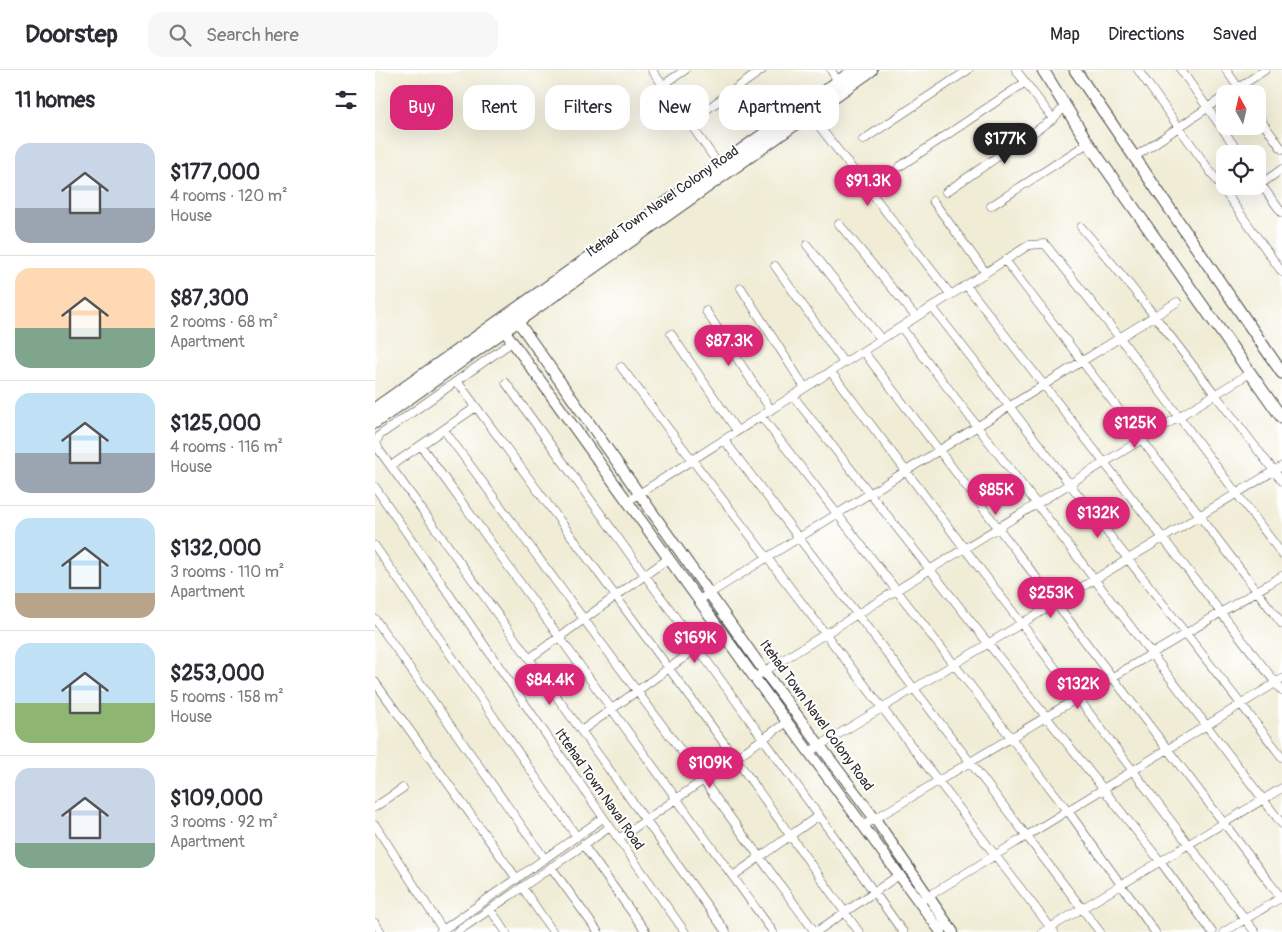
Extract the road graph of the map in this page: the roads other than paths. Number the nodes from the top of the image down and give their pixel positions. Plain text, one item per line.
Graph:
1 (652, 70) edge
2 (685, 70) edge
3 (762, 70) edge
4 (831, 70) edge
5 (855, 70) edge
6 (871, 70) edge
7 (968, 70) edge
8 (1016, 70) edge
9 (1043, 70) edge
10 (1075, 70) edge
11 (1138, 70) edge
12 (1181, 70) edge
13 (1226, 70) edge
14 (1265, 70) edge
15 (839, 82) junction
16 (1024, 83) junction
17 (663, 85) joint
18 (836, 85) edge
19 (1237, 85) edge
20 (1248, 85) edge
21 (839, 90) edge
22 (1216, 102) edge
23 (1065, 106) junction
24 (709, 108) edge
25 (1207, 108) junction
26 (1053, 119) junction
27 (1266, 127) edge
28 (1178, 128) junction
29 (694, 130) edge
30 (779, 130) edge
31 (823, 130) edge
32 (863, 140) dead end
33 (1088, 143) junction
34 (1234, 145) edge
35 (1282, 149) edge
36 (1136, 156) junction
37 (899, 167) dead end
38 (1282, 169) edge
39 (722, 171) junction
40 (1266, 177) edge
41 (1266, 191) edge
42 (946, 192) dead end
43 (933, 201) dead end
44 (991, 206) dead end
45 (1282, 213) edge
46 (839, 224) dead end
47 (1081, 227) dead end
48 (807, 245) dead end
49 (1005, 260) junction
50 (775, 266) dead end
51 (1282, 272) edge
52 (985, 273) junction
53 (966, 286) junction
54 (741, 288) dead end
55 (951, 295) junction
56 (1177, 302) dead end
57 (932, 307) junction
58 (706, 311) dead end
59 (514, 317) junction
60 (916, 317) junction
61 (1153, 317) junction
62 (501, 326) junction
63 (901, 327) junction
64 (671, 334) dead end
65 (1120, 338) junction
66 (881, 340) junction
67 (512, 342) junction
68 (863, 351) junction
69 (1082, 361) junction
70 (844, 363) junction
71 (621, 367) dead end
72 (831, 372) junction
73 (1282, 372) edge
74 (1250, 373) junction
75 (457, 381) junction
76 (506, 383) dead end
77 (1043, 385) junction
78 (805, 388) junction
79 (1214, 395) junction
80 (793, 396) junction
81 (1010, 406) junction
82 (476, 407) junction
83 (375, 409) edge
84 (771, 410) junction
85 (761, 416) junction
86 (1179, 417) junction
87 (1282, 418) edge
88 (375, 422) edge
89 (977, 427) junction
90 (444, 430) junction
91 (737, 431) junction
92 (724, 440) junction
93 (1141, 440) junction
94 (421, 446) junction
95 (939, 450) junction
96 (692, 460) junction
97 (1104, 463) junction
98 (392, 465) junction
99 (1282, 466) edge
100 (906, 471) junction
101 (1274, 471) junction
102 (1282, 481) edge
103 (1070, 484) junction
104 (375, 488) edge
105 (639, 494) junction
106 (871, 494) junction
107 (1237, 494) junction
108 (628, 501) junction
109 (1037, 504) junction
110 (837, 514) junction
111 (1200, 516) junction
112 (998, 528) junction
113 (799, 538) junction
114 (1163, 538) junction
115 (375, 546) edge
116 (964, 549) junction
117 (1282, 554) edge
118 (669, 558) junction
119 (767, 558) junction
120 (1128, 559) junction
121 (930, 570) junction
122 (645, 575) junction
123 (1282, 576) edge
124 (1094, 580) junction
125 (896, 590) junction
126 (1257, 591) junction
127 (710, 593) junction
128 (615, 596) junction
129 (699, 600) junction
130 (1056, 603) junction
131 (1220, 612) junction
132 (857, 614) junction
133 (584, 618) junction
134 (375, 619) edge
135 (1021, 624) junction
136 (1282, 624) edge
137 (721, 631) junction
138 (1186, 633) junction
139 (825, 634) junction
140 (559, 636) junction
141 (989, 643) junction
142 (697, 648) junction
143 (1151, 654) junction
144 (530, 658) junction
145 (954, 664) junction
146 (669, 668) junction
147 (764, 671) junction
148 (1112, 677) junction
149 (754, 678) junction
150 (1279, 681) edge
151 (375, 682) edge
152 (914, 689) junction
153 (638, 690) junction
154 (1282, 692) edge
155 (1077, 698) junction
156 (1241, 704) junction
157 (882, 708) junction
158 (612, 709) junction
159 (1047, 716) junction
160 (787, 722) junction
161 (1206, 726) junction
162 (581, 731) junction
163 (1011, 738) junction
164 (763, 739) junction
165 (820, 745) junction
166 (1168, 749) junction
167 (809, 752) junction
168 (1282, 757) edge
169 (735, 758) junction
170 (970, 762) junction
171 (1133, 771) junction
172 (704, 780) junction
173 (938, 781) junction
174 (403, 788) dead end
175 (1282, 788) edge
176 (1104, 789) junction
177 (677, 798) junction
178 (1263, 799) junction
179 (375, 807) edge
180 (1068, 811) junction
181 (818, 816) junction
182 (603, 818) junction
183 (875, 819) junction
184 (645, 820) junction
185 (1224, 823) junction
186 (1282, 824) edge
187 (863, 826) junction
188 (610, 827) junction
189 (376, 828) edge
190 (791, 836) junction
191 (1027, 836) junction
192 (577, 837) junction
193 (620, 838) junction
194 (1188, 844) junction
195 (584, 846) junction
196 (760, 856) junction
197 (995, 856) junction
198 (545, 859) junction
199 (1161, 861) junction
200 (551, 866) junction
201 (899, 875) junction
202 (733, 876) junction
203 (517, 879) junction
204 (1121, 885) junction
205 (522, 887) junction
206 (874, 892) junction
207 (1282, 898) edge
208 (924, 900) junction
209 (1082, 908) junction
210 (489, 909) junction
211 (845, 912) junction
212 (1245, 919) junction
213 (375, 924) edge
214 (1049, 930) edge
215 (441, 931) edge
216 (381, 932) edge
217 (457, 932) edge
218 (506, 932) edge
219 (553, 932) edge
220 (598, 932) edge
221 (646, 932) edge
222 (685, 932) edge
223 (727, 932) edge
224 (773, 932) edge
225 (816, 932) edge
226 (859, 932) edge
227 (903, 932) edge
228 (941, 932) edge
229 (953, 932) edge
230 (1100, 932) edge
231 (1155, 932) edge
232 (1212, 932) edge
233 (1224, 932) edge
234 (1255, 932) edge

1 - 17 street
2 - 17 street
3 - 24 street
4 - 15 street
5 - 15 main road, Itehad Town Navel Colony Road
6 - 21 main road, Itehad Town Navel Colony Road
7 - 32 street
8 - 16 street
9 - 23 main road
10 - 36 main road
11 - 28 street
12 - 25 street
13 - 19 street
14 - 20 street
15 - 18 main road, Itehad Town Navel Colony Road
16 - 26 street
16 - 37 street
22 - 25 street
23 - 26 street
23 - 33 main road
25 - 28 street
25 - 34 street
26 - 42 street
27 - 35 street
28 - 36 street
28 - 51 street
29 - 39 street
30 - 39 main road, Itehad Town Navel Colony Road
31 - 55 street
33 - 44 street
33 - 74 main road
36 - 73 main road
38 - 40 street
39 - 59 main road, Itehad Town Navel Colony Road
41 - 45 street
43 - 52 street
46 - 60 street
47 - 61 street
48 - 66 street
49 - 52 street
49 - 65 street
49 - 69 street
50 - 70 street
52 - 53 street
53 - 55 street
53 - 77 street
54 - 78 street
55 - 57 street
56 - 61 street
57 - 60 street
57 - 81 street
58 - 84 street
59 - 62 main road, Itehad Town Navel Colony Road
59 - 105 street, Itehad Town Navel Colony Road
60 - 63 street
61 - 65 street
61 - 79 street
62 - 67 street, Itehad Town Navel Colony Road
62 - 83 main road, Itehad Town Navel Colony Road
62 - 88 main road, Itehad Town Navel Colony Road
63 - 66 street
63 - 89 street
64 - 91 street
65 - 69 street
65 - 86 street
66 - 68 street
67 - 75 street
67 - 108 street, Itehad Town Navel Colony Road
68 - 70 street
68 - 95 street
69 - 77 street
69 - 93 street
70 - 72 street
71 - 96 street
72 - 78 street
72 - 100 street
74 - 79 street
74 - 87 main road
75 - 82 street
75 - 98 street
76 - 122 street
77 - 81 street
77 - 97 street
78 - 80 street
79 - 86 street
79 - 101 street
80 - 84 street
80 - 106 street
81 - 89 street
81 - 103 street
82 - 90 street
82 - 128 street
84 - 85 street
85 - 91 street
85 - 110 street
86 - 93 street
86 - 107 street
89 - 95 street
89 - 109 street
90 - 94 street
90 - 133 street
91 - 92 street
92 - 96 street
92 - 113 street
93 - 97 street
93 - 111 street
94 - 98 street
94 - 140 street
95 - 100 street
95 - 112 street
96 - 105 street
96 - 119 street
97 - 103 street
97 - 114 street
98 - 144 street
99 - 101 street
100 - 106 street
100 - 116 street
101 - 102 street
101 - 107 street
103 - 109 street
103 - 120 street
104 - 182 street, Ittehad Town Naval Road
105 - 108 street
105 - 127 street, Itehad Town Navel Colony Road
106 - 110 street
106 - 121 street
107 - 111 street
107 - 117 street
108 - 118 street, Itehad Town Navel Colony Road
109 - 112 street
109 - 124 street
110 - 113 street
110 - 125 street
111 - 114 street
111 - 126 street
112 - 116 street
112 - 130 street
113 - 119 street
113 - 132 street
114 - 120 street
114 - 131 street
115 - 192 street
116 - 121 street
116 - 135 street
118 - 122 street
118 - 129 street, Itehad Town Navel Colony Road
119 - 127 street
119 - 139 street
120 - 124 street
120 - 138 street
121 - 125 street
121 - 141 street
122 - 128 street
122 - 142 street
123 - 126 street
124 - 130 street
124 - 143 street
125 - 132 street
125 - 145 street
126 - 131 street
126 - 136 street
127 - 129 street
127 - 147 street, Itehad Town Navel Colony Road
128 - 133 street
128 - 146 street
129 - 137 street, Itehad Town Navel Colony Road
130 - 135 street
130 - 148 street
131 - 138 street
131 - 150 street
132 - 139 street
132 - 152 street
133 - 140 street
133 - 153 street
134 - 198 street
135 - 141 street
135 - 155 street
137 - 142 street
137 - 149 street, Itehad Town Navel Colony Road
138 - 143 street
138 - 156 street
139 - 147 street
139 - 157 street
140 - 144 street
140 - 158 street
141 - 145 street
141 - 159 street
142 - 146 street
142 - 164 street
143 - 148 street
143 - 161 street
144 - 162 street
145 - 152 street
145 - 163 street
146 - 153 street
146 - 169 street
147 - 149 street
147 - 165 street, Itehad Town Navel Colony Road
148 - 155 street
148 - 166 street
149 - 160 street, Itehad Town Navel Colony Road
150 - 154 street
150 - 156 street
151 - 203 street
152 - 157 street
152 - 170 street
153 - 158 street
153 - 172 street
155 - 159 street
155 - 171 street
156 - 161 street
156 - 168 street
157 - 165 street
157 - 173 street
158 - 162 street
158 - 177 street
159 - 163 street
159 - 176 street
160 - 164 street
160 - 167 street, Itehad Town Navel Colony Road
161 - 166 street
161 - 178 street
162 - 184 street
163 - 170 street
163 - 180 street
164 - 169 street
164 - 181 street
165 - 167 street
165 - 183 street, Itehad Town Navel Colony Road
166 - 171 street
166 - 185 street
167 - 187 street, Itehad Town Navel Colony Road
169 - 172 street
169 - 190 street
170 - 173 street
170 - 191 street
171 - 176 street
171 - 194 street
172 - 177 street
172 - 196 street
173 - 183 street
173 - 197 street
174 - 179 street
175 - 178 street
176 - 180 street
176 - 199 street
177 - 184 street
177 - 202 street
178 - 185 street
178 - 186 street
180 - 191 street
180 - 204 street
181 - 190 street
181 - 206 street
182 - 188 street, Ittehad Town Naval Road
182 - 192 street
183 - 187 street
183 - 208 street, Itehad Town Navel Colony Road
184 - 193 street
184 - 223 street
185 - 194 street
185 - 207 street
187 - 201 street, Itehad Town Navel Colony Road
188 - 193 street, Ittehad Town Naval Road
188 - 195 street
189 - 215 street
190 - 196 street
190 - 211 street
191 - 197 street
191 - 209 street
192 - 198 street
193 - 222 street, Ittehad Town Naval Road
194 - 199 street
194 - 212 street
195 - 200 street
195 - 221 street
196 - 202 street
196 - 225 street
197 - 208 street
197 - 214 street
198 - 203 street
199 - 204 street
199 - 232 street
200 - 205 street
200 - 220 street
201 - 206 street
201 - 208 street, Itehad Town Navel Colony Road
202 - 224 street
203 - 215 street
204 - 209 street
204 - 231 street
205 - 210 street
205 - 219 street
206 - 211 street
206 - 227 street
207 - 212 street
208 - 228 street, Itehad Town Navel Colony Road
208 - 229 street, Itehad Town Navel Colony Road
209 - 214 street
209 - 230 street
210 - 217 street
210 - 218 street
211 - 225 street
211 - 226 street
212 - 233 street
212 - 234 street
213 - 216 street

